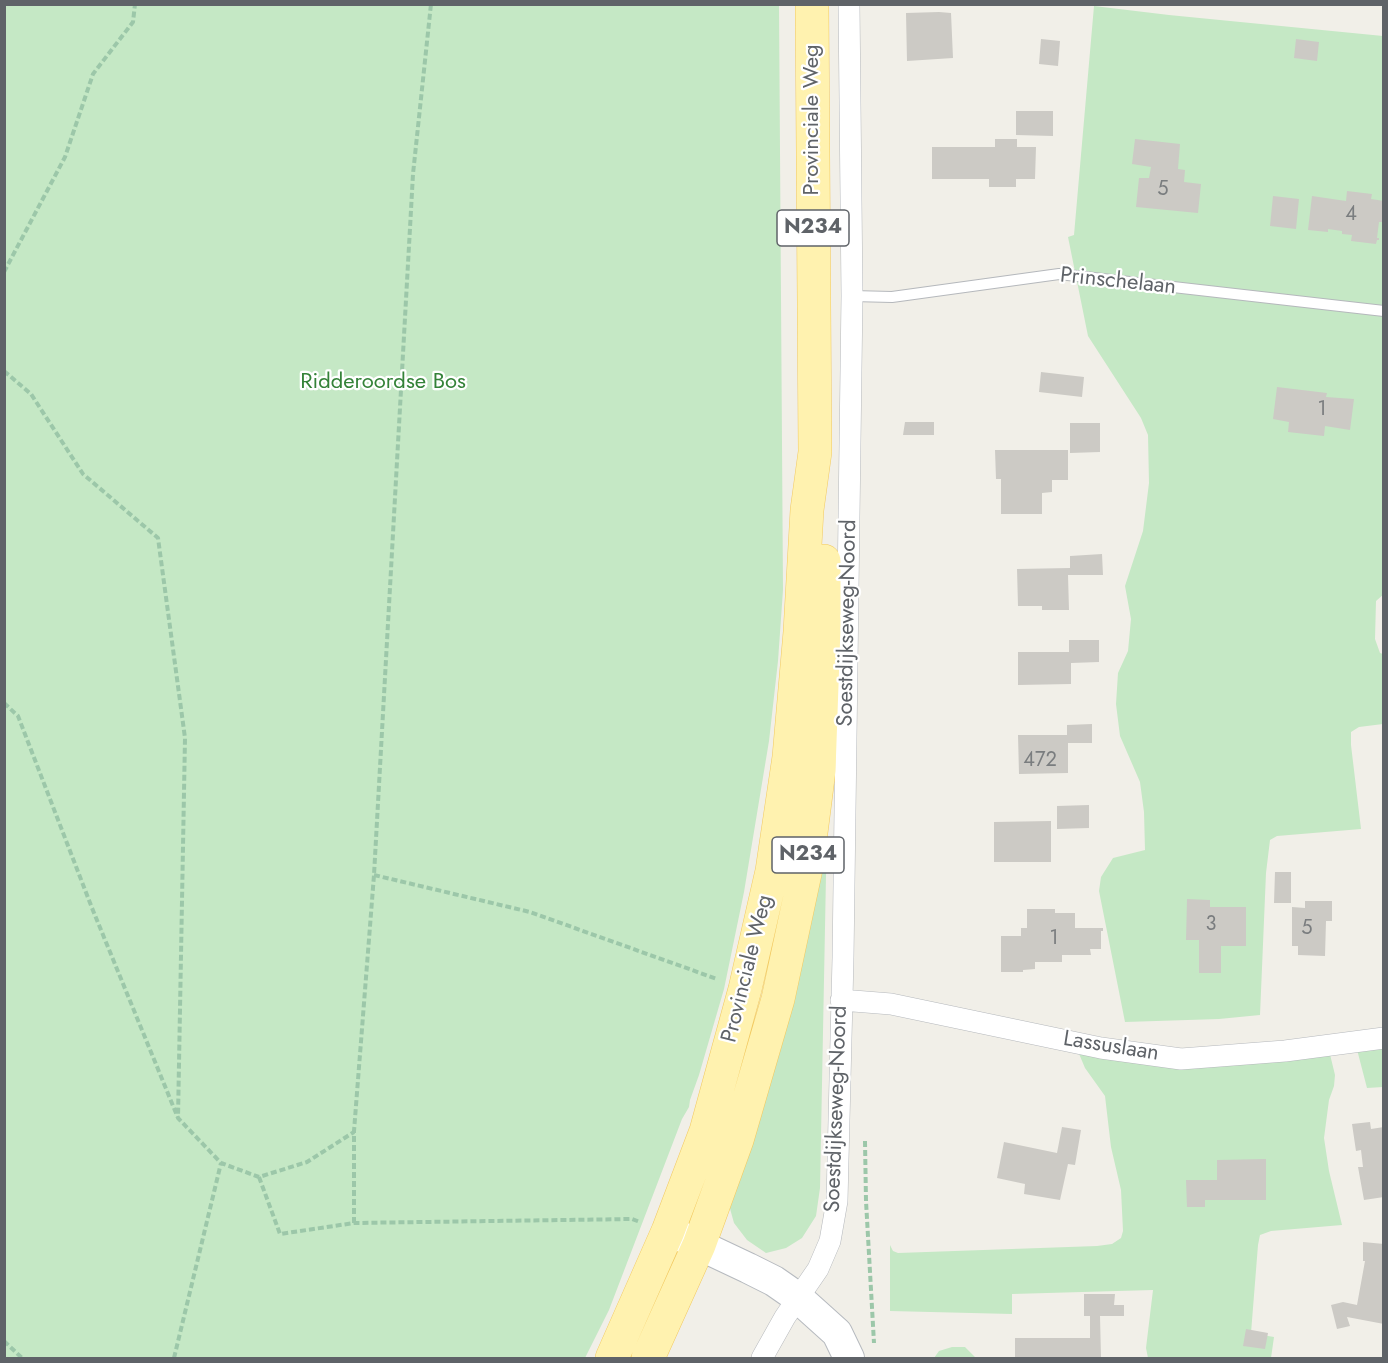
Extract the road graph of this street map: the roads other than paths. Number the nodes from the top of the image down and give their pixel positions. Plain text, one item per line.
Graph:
1 (812, 4) edge
2 (849, 4) edge
3 (852, 296) junction
4 (1383, 311) edge
5 (815, 452) junction
6 (842, 1000) junction
7 (1383, 1038) edge
8 (668, 1231) junction
9 (699, 1245) junction
10 (798, 1297) junction
11 (861, 1353) edge
12 (612, 1359) edge
13 (648, 1359) edge
14 (762, 1359) edge

1 - 5 main road, Provinciale Weg / N234
2 - 3 street, Soestdijkseweg-Noord
3 - 4 lane, Prinschelaan
3 - 6 street, Soestdijkseweg-Noord
5 - 8 main road, Provinciale Weg / N234
5 - 9 main road, Provinciale Weg / N234
6 - 7 street, Lassuslaan
6 - 10 street, Soestdijkseweg-Noord
8 - 9 main road
8 - 12 main road, Provinciale Weg / N234
9 - 10 main road
9 - 13 main road, Provinciale Weg / N234
10 - 11 main road
10 - 14 street, Soestdijkseweg-Noord

